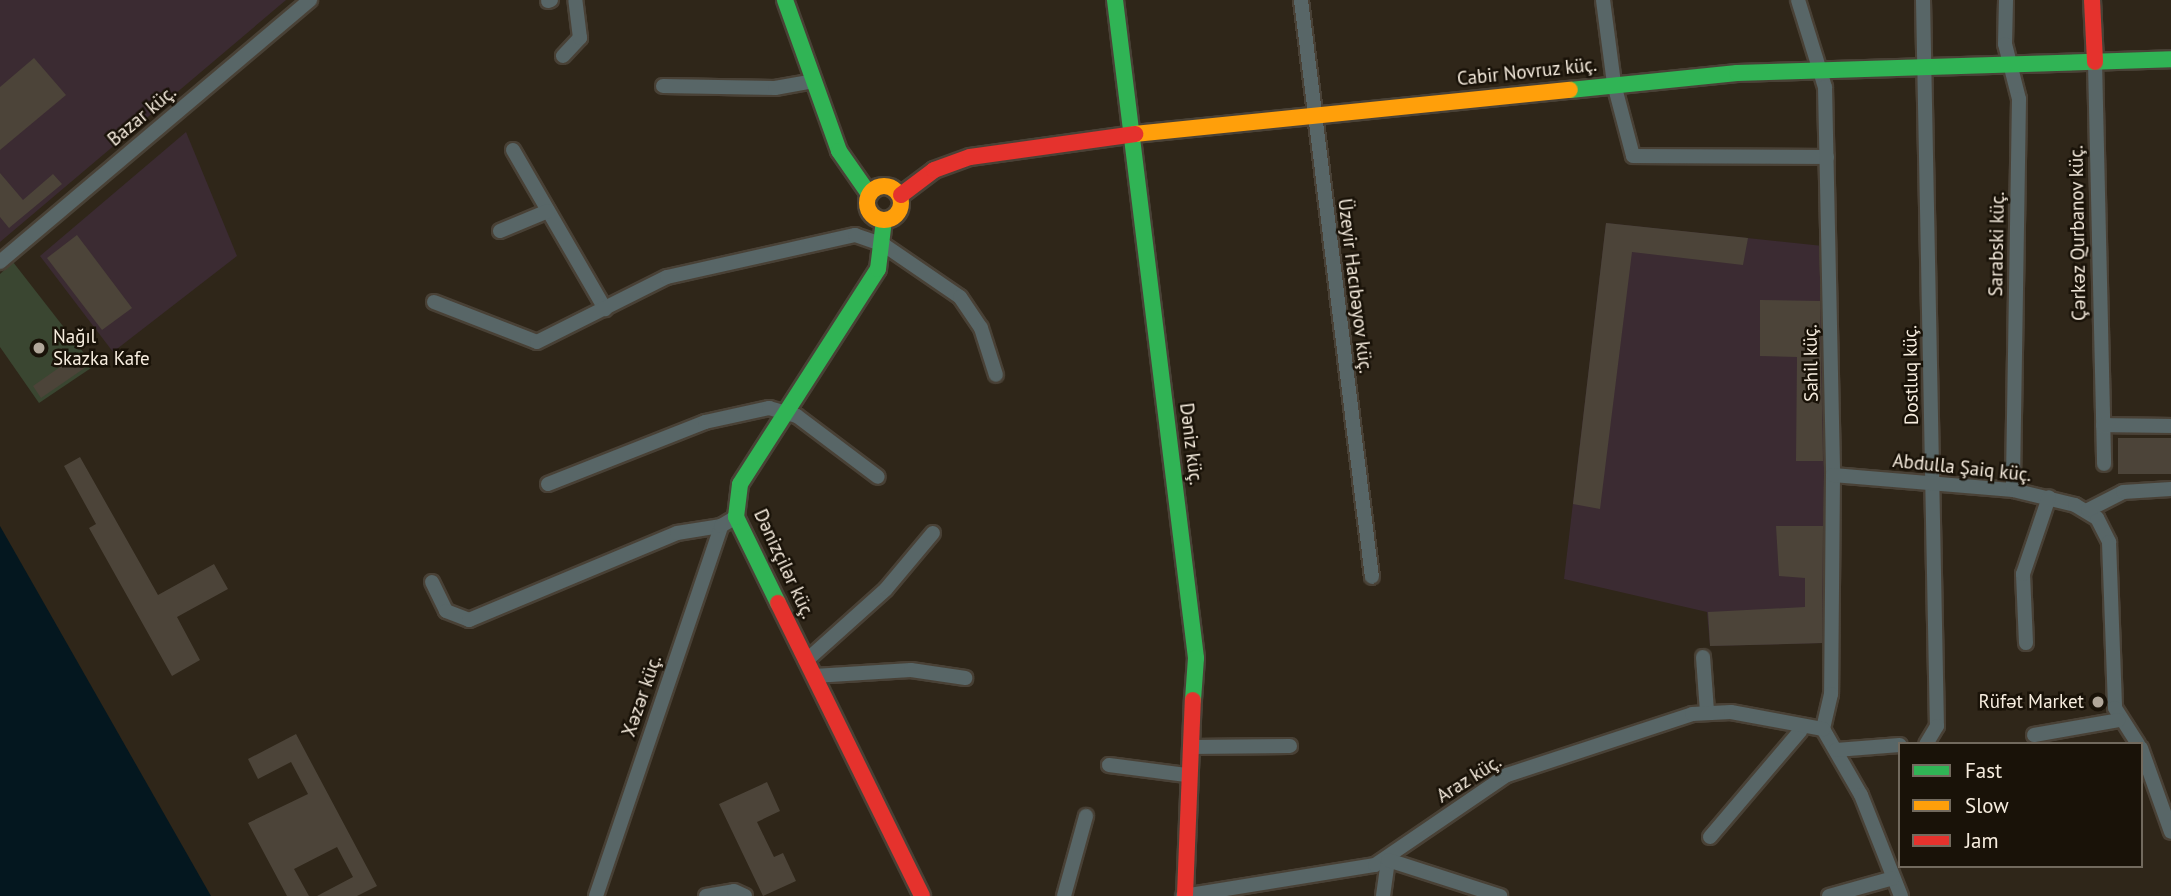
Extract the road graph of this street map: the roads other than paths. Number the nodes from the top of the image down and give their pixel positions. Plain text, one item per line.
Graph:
1 (310, 0) edge
2 (575, 0) edge
3 (785, 0) edge
4 (1115, 0) edge
5 (1301, 0) edge
6 (1603, 0) edge
7 (1798, 0) edge
8 (1923, 0) edge
9 (2006, 0) edge
10 (2092, 0) edge
11 (563, 56) dead end
12 (2171, 59) edge
13 (2095, 62) junction
14 (2011, 64) junction
15 (1923, 66) junction
16 (1823, 69) junction
17 (813, 81) junction
18 (1614, 84) junction
19 (663, 86) dead end
20 (1315, 115) junction
21 (1131, 134) junction
22 (513, 150) dead end
23 (1827, 157) junction
24 (869, 194) junction
25 (901, 195) junction
26 (548, 211) junction
27 (884, 220) junction
28 (500, 231) dead end
29 (884, 245) junction
30 (0, 262) edge
31 (434, 302) dead end
32 (605, 309) junction
33 (996, 375) dead end
34 (787, 410) junction
35 (2103, 425) junction
36 (2171, 426) edge
37 (2104, 464) dead end
38 (1833, 475) junction
39 (878, 477) dead end
40 (548, 484) dead end
41 (1933, 484) junction
42 (2171, 489) edge
43 (2013, 490) junction
44 (2049, 497) junction
45 (2088, 510) junction
46 (736, 517) junction
47 (721, 526) junction
48 (933, 533) dead end
49 (1372, 577) dead end
50 (432, 582) dead end
51 (2026, 643) dead end
52 (1703, 657) dead end
53 (807, 660) junction
54 (814, 676) junction
55 (965, 678) dead end
56 (1707, 712) junction
57 (2119, 720) junction
58 (1823, 729) junction
59 (1801, 730) junction
60 (2034, 735) dead end
61 (1927, 742) edge
62 (2137, 742) edge
63 (1290, 746) dead end
64 (1898, 746) edge
65 (1191, 747) junction
66 (1836, 750) junction
67 (2143, 754) edge
68 (1110, 765) dead end
69 (1186, 775) junction
70 (1086, 816) dead end
71 (2171, 832) edge
72 (1710, 837) dead end
73 (1388, 860) junction
74 (1894, 878) junction
75 (710, 895) edge
76 (1184, 895) edge
77 (596, 896) edge
78 (745, 896) edge
79 (922, 896) edge
80 (1064, 896) edge
81 (1383, 896) edge
82 (1500, 896) edge
83 (1829, 896) edge
84 (1901, 896) edge

1 - 30 street, Bazar küç.
2 - 11 street
3 - 17 street
4 - 21 street, Dәniz küç.
5 - 20 street, Üzeyir Hacıbəyov küç.
6 - 18 street
7 - 16 street, Sahil küç.
8 - 15 street, Dostluq küç.
9 - 14 street, Sarabski küç.
10 - 13 street, Çərkəz Qurbanov küç.
12 - 13 street, Cabir Novruz küç.
13 - 14 street, Cabir Novruz küç.
13 - 35 street, Çərkəz Qurbanov küç.
14 - 15 street, Cabir Novruz küç.
14 - 43 street, Sarabski küç.
15 - 16 street, Cabir Novruz küç.
15 - 41 street, Dostluq küç.
16 - 18 street, Cabir Novruz küç.
16 - 23 street, Sahil küç.
17 - 19 street
17 - 24 street
18 - 20 street, Cabir Novruz küç.
18 - 23 street
20 - 21 street, Cabir Novruz küç.
20 - 49 street, Üzeyir Hacıbəyov küç.
21 - 25 street, Cabir Novruz küç.
21 - 65 street, Dәniz küç.
22 - 26 street
23 - 38 street, Sahil küç.
24 - 25 street
24 - 27 street
25 - 27 street
26 - 28 street
26 - 32 street
27 - 29 street, Dәnizçilәr küç.
29 - 32 street
29 - 33 street
29 - 34 street, Dәnizçilәr küç.
31 - 32 street
34 - 39 street
34 - 40 street
34 - 46 street, Dәnizçilәr küç.
35 - 36 street
35 - 37 street, Çərkəz Qurbanov küç.
38 - 41 street, Abdulla Şaiq küç.
38 - 58 street, Sahil küç.
41 - 43 street, Abdulla Şaiq küç.
41 - 61 street, Dostluq küç.
42 - 45 street
43 - 44 street, Abdulla Şaiq küç.
44 - 45 street, Abdulla Şaiq küç.
44 - 51 street
45 - 57 street
46 - 47 street
46 - 53 street, Dәnizçilәr küç.
47 - 50 street
47 - 77 street, Xəzər küç.
48 - 53 street
52 - 56 street
53 - 54 street, Dәnizçilәr küç.
54 - 55 street
54 - 79 street, Dәnizçilәr küç.
56 - 59 street, Araz küç.
56 - 73 street, Araz küç.
57 - 60 street
57 - 62 street
58 - 59 street, Araz küç.
58 - 66 street
59 - 72 street
63 - 65 street
64 - 66 street
65 - 69 street, Dәniz küç.
66 - 74 street
67 - 71 street
68 - 69 street
69 - 76 street, Dәniz küç.
70 - 80 street
73 - 76 street, Araz küç.
73 - 81 street
73 - 82 street
74 - 83 street
74 - 84 street
75 - 78 street

